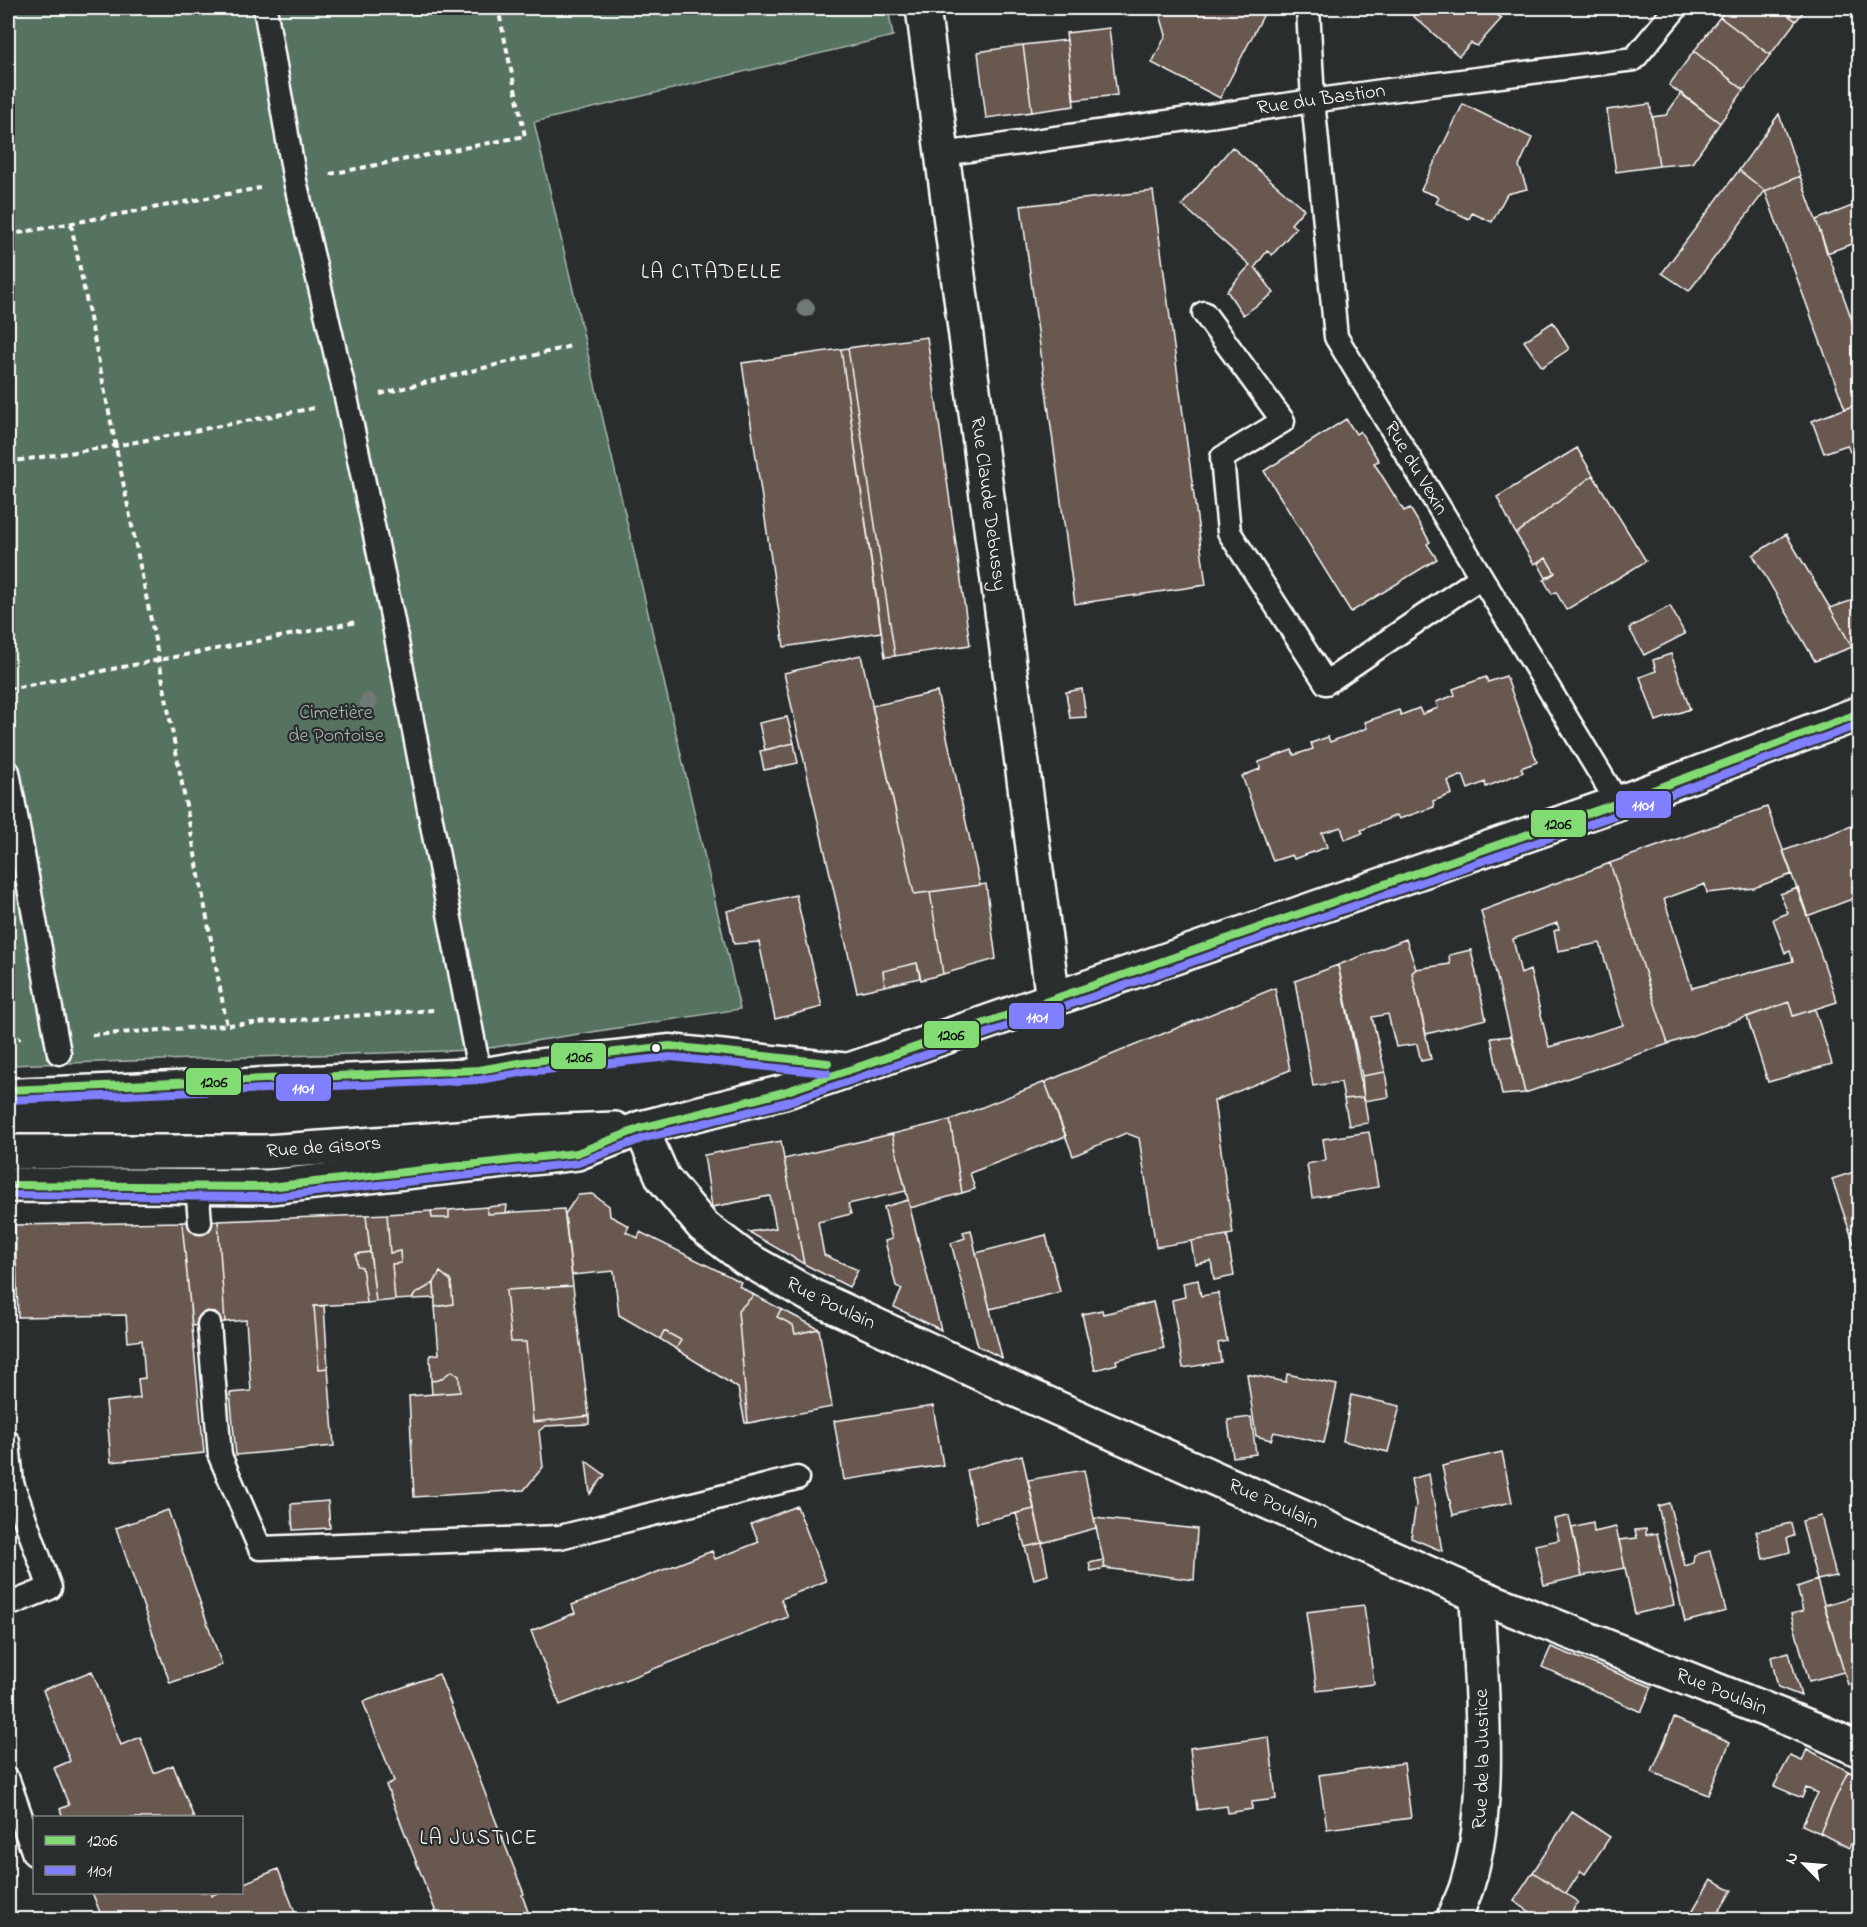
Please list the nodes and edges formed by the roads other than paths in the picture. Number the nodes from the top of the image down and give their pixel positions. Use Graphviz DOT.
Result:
graph roads {
  1 [pos="265,8"];
  2 [pos="923,8"];
  3 [pos="1308,8"];
  4 [pos="1676,8"];
  5 [pos="1313,100"];
  6 [pos="943,154"];
  7 [pos="1204,313"];
  8 [pos="1481,577"];
  9 [pos="1860,713"];
  10 [pos="8,772"];
  11 [pos="1618,803"];
  12 [pos="1053,1000"];
  13 [pos="57,1045"];
  14 [pos="861,1066"];
  15 [pos="479,1070"];
  16 [pos="8,1090"];
  17 [pos="641,1128"];
  18 [pos="8,1152"];
  19 [pos="8,1185"];
  20 [pos="197,1186"];
  21 [pos="200,1222"];
  22 [pos="209,1324"];
  23 [pos="8,1442"];
  24 [pos="797,1478"];
  25 [pos="14,1510"];
  26 [pos="1477,1595"];
  27 [pos="8,1605"];
  28 [pos="1860,1750"];
  29 [pos="8,1780"];
  30 [pos="33,1851"];
  31 [pos="1453,1920"];
  1 -- 15 [label="lane"];
  2 -- 6 [label="street, Rue Claude Debussy"];
  3 -- 5 [label="lane, Rue du Vexin"];
  4 -- 5 [label="lane, Rue du Bastion"];
  5 -- 6 [label="lane, Rue du Bastion"];
  5 -- 8 [label="lane, Rue du Vexin"];
  6 -- 12 [label="street, Rue Claude Debussy"];
  7 -- 8 [label="lane"];
  8 -- 11 [label="lane, Rue du Vexin"];
  9 -- 11 [label="street, Rue de Gisors"];
  10 -- 13 [label="lane"];
  11 -- 12 [label="street, Rue de Gisors"];
  12 -- 14 [label="street, Rue de Gisors"];
  14 -- 15 [label="lane"];
  14 -- 17 [label="street, Rue de Gisors"];
  15 -- 16 [label="lane"];
  17 -- 18 [label="street, Rue de Gisors"];
  17 -- 20 [label="street, Rue de Gisors"];
  17 -- 26 [label="street, Rue Poulain"];
  19 -- 20 [label="street, Rue de Gisors"];
  20 -- 21 [label="lane"];
  22 -- 24 [label="lane"];
  23 -- 25 [label="lane"];
  25 -- 27 [label="lane"];
  26 -- 28 [label="street, Rue Poulain"];
  26 -- 31 [label="street, Rue de la Justice"];
  29 -- 30 [label="lane"];
}
